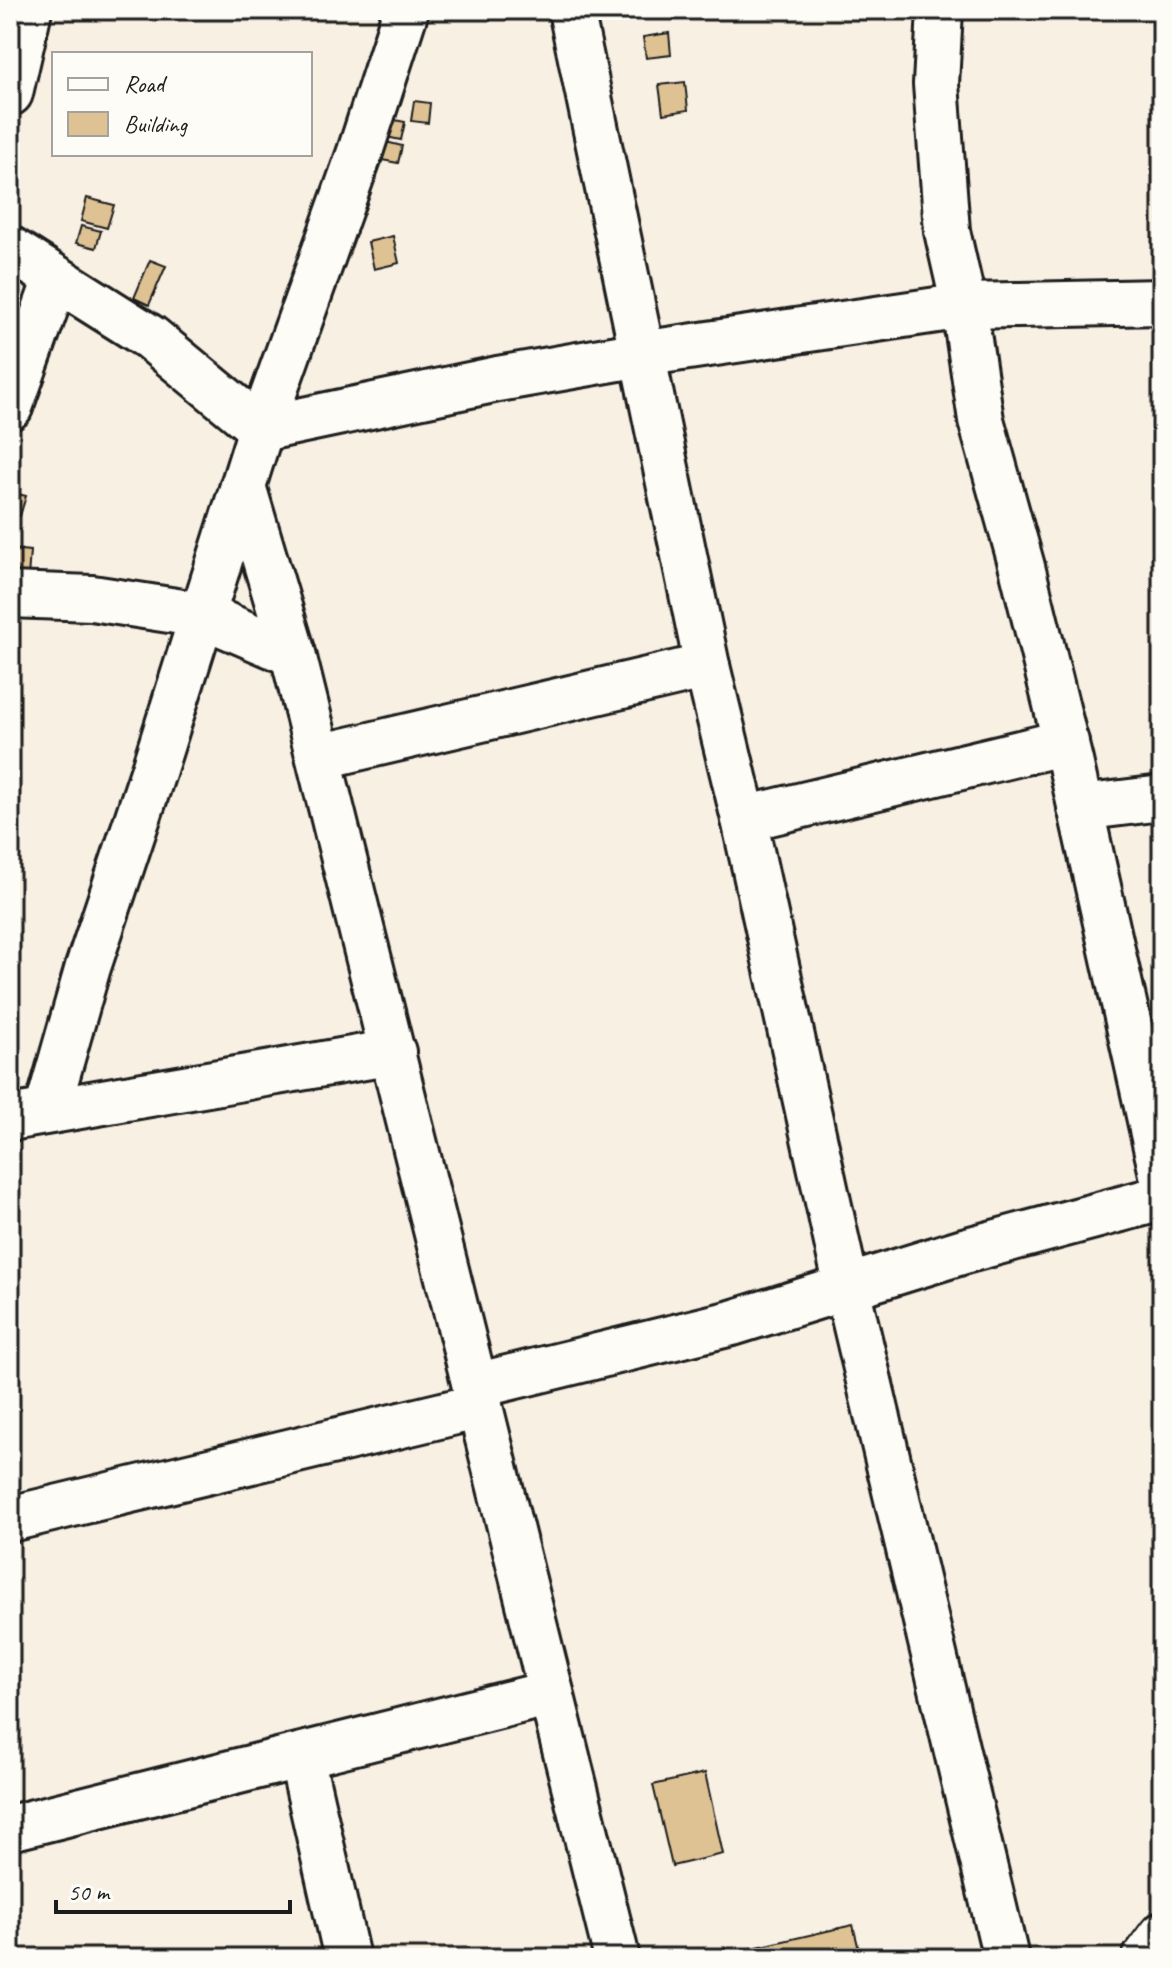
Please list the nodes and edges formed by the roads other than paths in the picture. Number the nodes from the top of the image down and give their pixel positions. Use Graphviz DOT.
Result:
graph roads {
  1 [pos="29,10"];
  2 [pos="406,10"];
  3 [pos="571,10"];
  4 [pos="940,10"];
  5 [pos="10,93"];
  6 [pos="10,249"];
  7 [pos="56,279"];
  8 [pos="1162,302"];
  9 [pos="964,306"];
  10 [pos="641,354"];
  11 [pos="10,407"];
  12 [pos="261,429"];
  13 [pos="243,486"];
  14 [pos="10,595"];
  15 [pos="202,615"];
  16 [pos="293,654"];
  17 [pos="707,666"];
  18 [pos="1066,742"];
  19 [pos="319,757"];
  20 [pos="1162,798"];
  21 [pos="1080,808"];
  22 [pos="744,819"];
  23 [pos="393,1052"];
  24 [pos="28,1114"];
  25 [pos="1162,1174"];
  26 [pos="1162,1198"];
  27 [pos="847,1288"];
  28 [pos="478,1396"];
  29 [pos="10,1519"];
  30 [pos="551,1693"];
  31 [pos="301,1756"];
  32 [pos="10,1828"];
  33 [pos="1162,1935"];
  34 [pos="347,1958"];
  35 [pos="617,1958"];
  36 [pos="1006,1958"];
  37 [pos="1145,1958"];
  1 -- 5 [label="street"];
  2 -- 12 [label="street"];
  3 -- 10 [label="street"];
  4 -- 9 [label="street"];
  6 -- 7 [label="street"];
  7 -- 11 [label="street"];
  7 -- 12 [label="street"];
  8 -- 9 [label="street"];
  9 -- 10 [label="street"];
  9 -- 18 [label="street"];
  10 -- 12 [label="street"];
  10 -- 17 [label="street"];
  12 -- 13 [label="street"];
  13 -- 15 [label="street"];
  13 -- 16 [label="street"];
  14 -- 15 [label="street"];
  15 -- 16 [label="street"];
  15 -- 24 [label="street"];
  16 -- 19 [label="street"];
  17 -- 19 [label="street"];
  17 -- 22 [label="street"];
  18 -- 21 [label="street"];
  18 -- 22 [label="street"];
  19 -- 23 [label="street"];
  20 -- 21 [label="street"];
  21 -- 25 [label="street"];
  22 -- 27 [label="street"];
  23 -- 24 [label="street"];
  23 -- 28 [label="street"];
  26 -- 27 [label="street"];
  27 -- 28 [label="street"];
  27 -- 36 [label="street"];
  28 -- 29 [label="street"];
  28 -- 30 [label="street"];
  30 -- 31 [label="street"];
  30 -- 35 [label="street"];
  31 -- 32 [label="street"];
  31 -- 34 [label="street"];
  33 -- 37 [label="street"];
}
